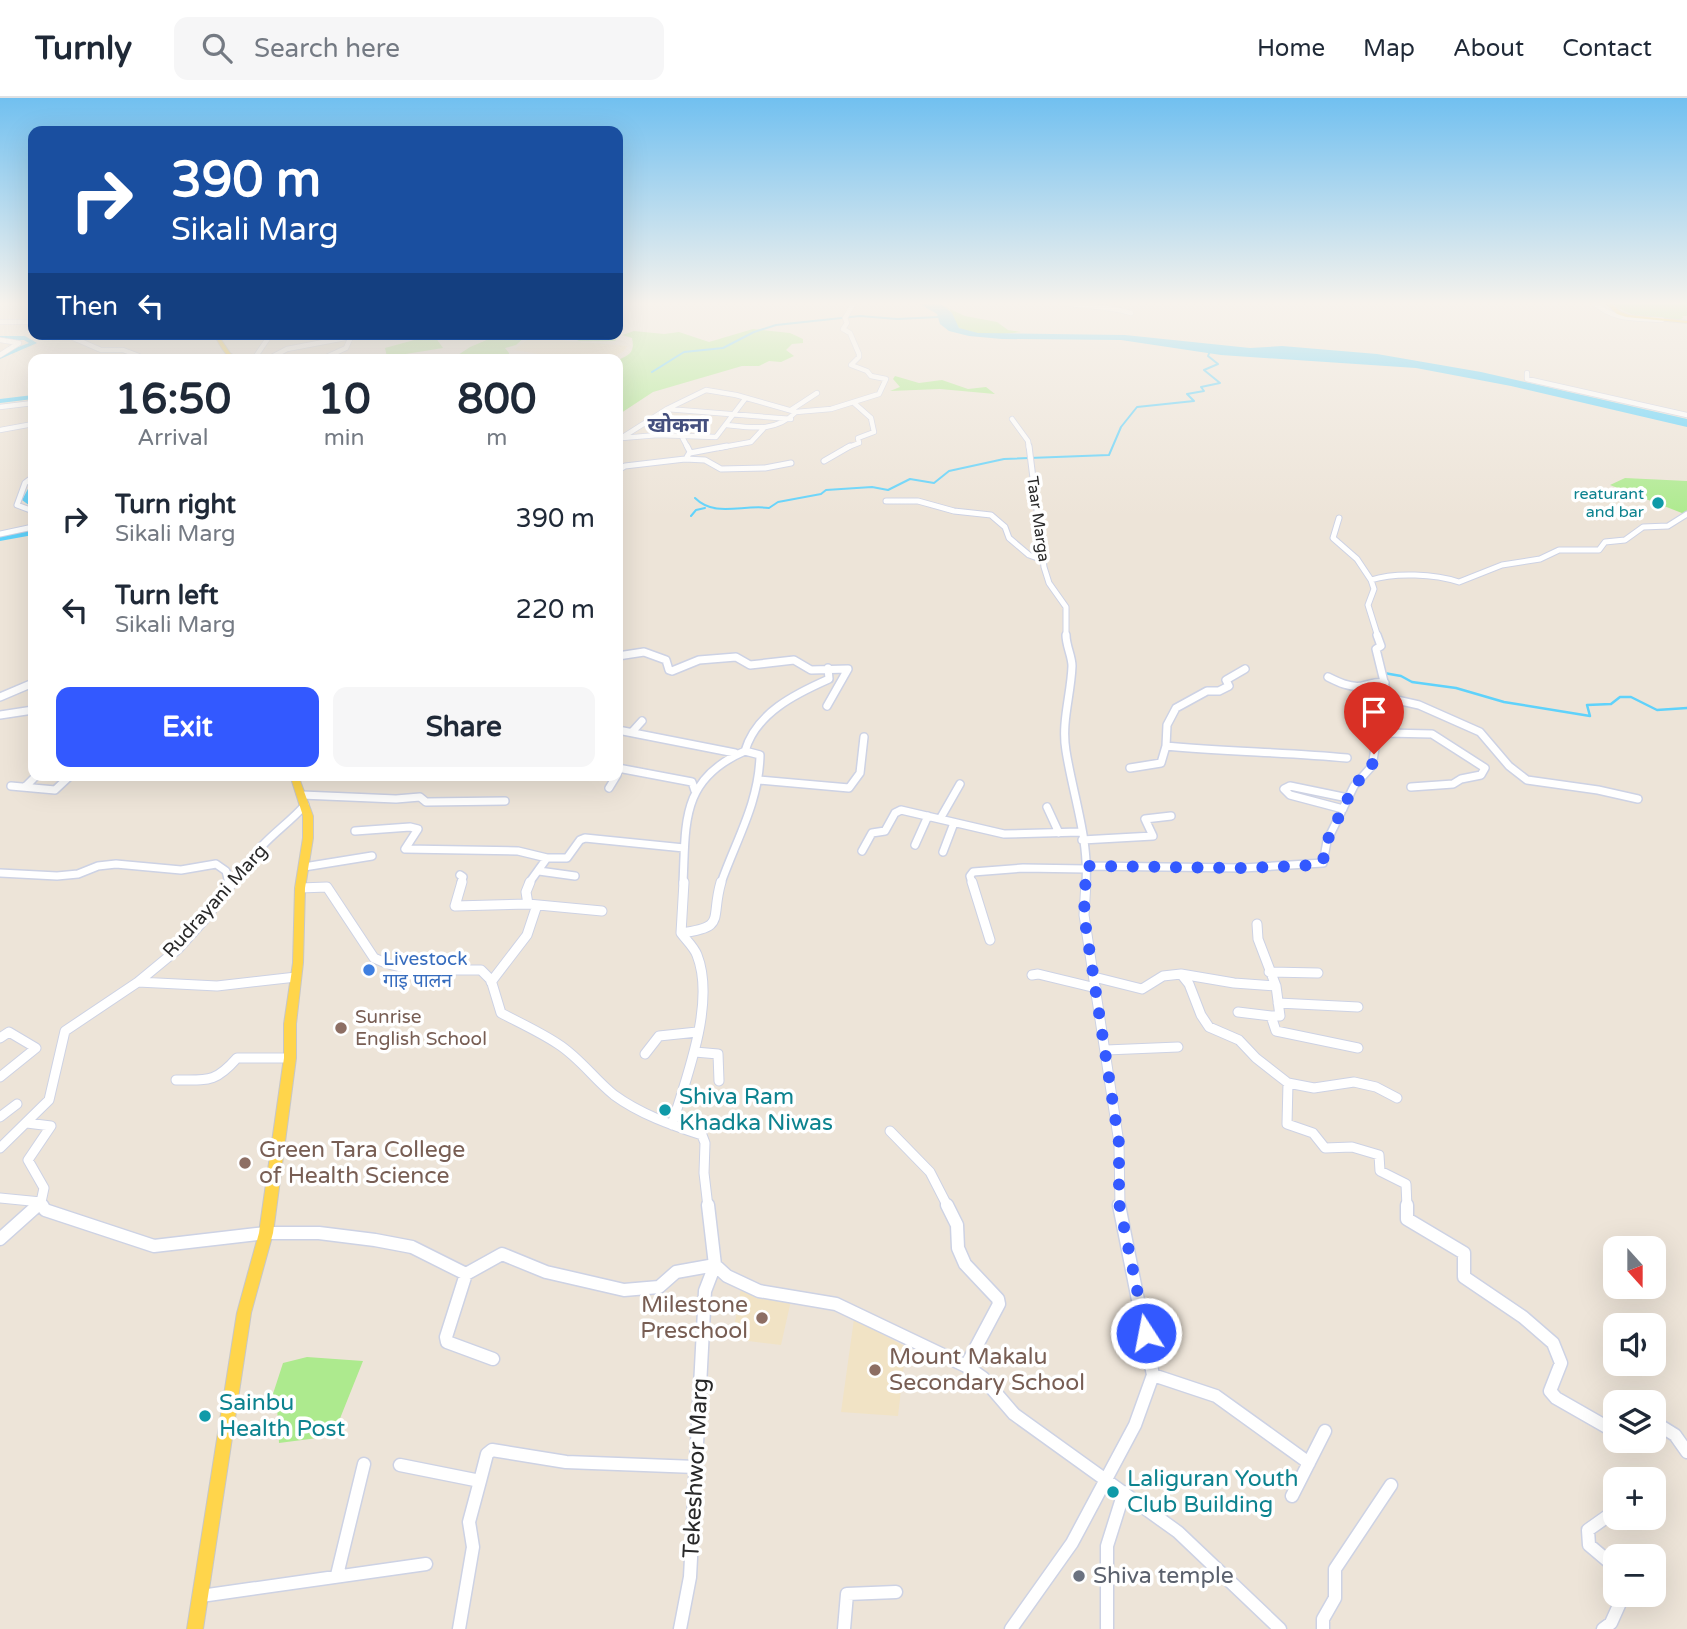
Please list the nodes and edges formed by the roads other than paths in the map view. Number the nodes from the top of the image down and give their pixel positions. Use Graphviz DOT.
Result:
graph roads {
  1 [pos="869,374"];
  2 [pos="1527,374"];
  3 [pos="817,393"];
  4 [pos="745,399"];
  5 [pos="855,403"];
  6 [pos="28,404"];
  7 [pos="0,407"];
  8 [pos="667,409"];
  9 [pos="794,411"];
  10 [pos="733,415"];
  11 [pos="1687,415"];
  12 [pos="791,419"];
  13 [pos="1012,419"];
  14 [pos="28,425"];
  15 [pos="727,425"];
  16 [pos="764,428"];
  17 [pos="0,430"];
  18 [pos="681,435"];
  19 [pos="623,436"];
  20 [pos="623,439"];
  21 [pos="690,453"];
  22 [pos="685,459"];
  23 [pos="824,461"];
  24 [pos="791,463"];
  25 [pos="623,467"];
  26 [pos="28,481"];
  27 [pos="886,501"];
  28 [pos="28,509"];
  29 [pos="1687,514"];
  30 [pos="1339,518"];
  31 [pos="28,528"];
  32 [pos="0,534"];
  33 [pos="1043,560"];
  34 [pos="1371,580"];
  35 [pos="623,655"];
  36 [pos="828,668"];
  37 [pos="1245,670"];
  38 [pos="1328,677"];
  39 [pos="1385,683"];
  40 [pos="28,686"];
  41 [pos="0,697"];
  42 [pos="1388,698"];
  43 [pos="827,706"];
  44 [pos="28,711"];
  45 [pos="0,715"];
  46 [pos="642,721"];
  47 [pos="623,731"];
  48 [pos="632,732"];
  49 [pos="1387,733"];
  50 [pos="864,737"];
  51 [pos="1166,746"];
  52 [pos="745,751"];
  53 [pos="735,753"];
  54 [pos="1347,758"];
  55 [pos="1130,768"];
  56 [pos="623,773"];
  57 [pos="759,780"];
  58 [pos="31,781"];
  59 [pos="65,781"];
  60 [pos="296,781"];
  61 [pos="613,781"];
  62 [pos="960,783"];
  63 [pos="11,786"];
  64 [pos="25,787"];
  65 [pos="1411,787"];
  66 [pos="609,788"];
  67 [pos="695,791"];
  68 [pos="1348,798"];
  69 [pos="1638,799"];
  70 [pos="303,800"];
  71 [pos="505,801"];
  72 [pos="1047,807"];
  73 [pos="1343,809"];
  74 [pos="928,816"];
  75 [pos="1171,816"];
  76 [pos="940,819"];
  77 [pos="954,823"];
  78 [pos="355,831"];
  79 [pos="1059,833"];
  80 [pos="1081,836"];
  81 [pos="915,845"];
  82 [pos="684,848"];
  83 [pos="862,851"];
  84 [pos="943,852"];
  85 [pos="372,856"];
  86 [pos="547,858"];
  87 [pos="304,867"];
  88 [pos="1087,867"];
  89 [pos="540,871"];
  90 [pos="0,873"];
  91 [pos="460,875"];
  92 [pos="575,876"];
  93 [pos="229,884"];
  94 [pos="300,888"];
  95 [pos="533,905"];
  96 [pos="602,911"];
  97 [pos="1257,924"];
  98 [pos="681,933"];
  99 [pos="990,940"];
  100 [pos="1269,972"];
  101 [pos="1318,973"];
  102 [pos="1181,974"];
  103 [pos="1031,975"];
  104 [pos="296,977"];
  105 [pos="138,982"];
  106 [pos="491,982"];
  107 [pos="1095,983"];
  108 [pos="1276,986"];
  109 [pos="1278,1003"];
  110 [pos="1358,1007"];
  111 [pos="1238,1012"];
  112 [pos="1271,1016"];
  113 [pos="697,1031"];
  114 [pos="0,1038"];
  115 [pos="1178,1047"];
  116 [pos="1358,1048"];
  117 [pos="1107,1050"];
  118 [pos="695,1052"];
  119 [pos="645,1055"];
  120 [pos="290,1058"];
  121 [pos="0,1077"];
  122 [pos="176,1080"];
  123 [pos="719,1080"];
  124 [pos="1288,1083"];
  125 [pos="1397,1098"];
  126 [pos="17,1104"];
  127 [pos="0,1117"];
  128 [pos="27,1123"];
  129 [pos="672,1125"];
  130 [pos="890,1131"];
  131 [pos="0,1148"];
  132 [pos="0,1198"];
  133 [pos="41,1202"];
  134 [pos="266,1233"];
  135 [pos="0,1239"];
  136 [pos="715,1265"];
  137 [pos="466,1274"];
  138 [pos="493,1359"];
  139 [pos="966,1366"];
  140 [pos="1153,1375"];
  141 [pos="1603,1425"];
  142 [pos="1666,1429"];
  143 [pos="1325,1430"];
  144 [pos="1687,1452"];
  145 [pos="1309,1462"];
  146 [pos="364,1464"];
  147 [pos="400,1465"];
  148 [pos="696,1467"];
  149 [pos="1107,1479"];
  150 [pos="480,1481"];
  151 [pos="1391,1485"];
  152 [pos="1124,1492"];
  153 [pos="1292,1496"];
  154 [pos="1603,1519"];
  155 [pos="1603,1557"];
  156 [pos="426,1564"];
  157 [pos="337,1575"];
  158 [pos="896,1592"];
  159 [pos="201,1596"];
  160 [pos="1618,1607"];
  161 [pos="195,1629"];
  162 [pos="459,1629"];
  163 [pos="680,1629"];
  164 [pos="844,1629"];
  165 [pos="1010,1629"];
  166 [pos="1107,1629"];
  167 [pos="1280,1629"];
  168 [pos="1323,1629"];
  169 [pos="1603,1629"];
  1 -- 5 [label="street"];
  2 -- 11 [label="street"];
  3 -- 9 [label="street"];
  4 -- 8 [label="street"];
  4 -- 9 [label="street"];
  4 -- 10 [label="street"];
  5 -- 9 [label="street"];
  5 -- 23 [label="street"];
  6 -- 7 [label="street"];
  8 -- 10 [label="street"];
  8 -- 19 [label="street"];
  9 -- 12 [label="street"];
  10 -- 12 [label="street"];
  10 -- 15 [label="street"];
  12 -- 16 [label="street"];
  13 -- 33 [label="street, Taar Marga"];
  14 -- 17 [label="street"];
  15 -- 16 [label="street"];
  15 -- 18 [label="street"];
  16 -- 21 [label="street"];
  18 -- 20 [label="street"];
  18 -- 21 [label="street"];
  21 -- 22 [label="street"];
  22 -- 24 [label="street"];
  22 -- 25 [label="street"];
  26 -- 28 [label="street"];
  27 -- 33 [label="street"];
  29 -- 34 [label="street"];
  30 -- 34 [label="street"];
  31 -- 32 [label="street"];
  33 -- 80 [label="street, Taar Marga"];
  34 -- 39 [label="street"];
  35 -- 36 [label="street"];
  36 -- 43 [label="street"];
  36 -- 52 [label="street"];
  37 -- 51 [label="street"];
  38 -- 39 [label="street"];
  39 -- 42 [label="street"];
  40 -- 41 [label="street"];
  42 -- 49 [label="street"];
  42 -- 69 [label="street"];
  44 -- 45 [label="street"];
  46 -- 48 [label="street"];
  47 -- 48 [label="street"];
  48 -- 53 [label="street"];
  49 -- 65 [label="street"];
  49 -- 68 [label="street"];
  50 -- 57 [label="street"];
  51 -- 54 [label="street"];
  51 -- 55 [label="street"];
  52 -- 53 [label="street"];
  52 -- 57 [label="street"];
  53 -- 67 [label="street"];
  56 -- 67 [label="street"];
  57 -- 98 [label="street"];
  58 -- 64 [label="street"];
  59 -- 64 [label="street"];
  60 -- 70 [label="main road"];
  61 -- 66 [label="street"];
  62 -- 76 [label="street"];
  63 -- 64 [label="street"];
  67 -- 82 [label="street"];
  68 -- 73 [label="street"];
  68 -- 73 [label="street"];
  70 -- 71 [label="street"];
  70 -- 87 [label="main road"];
  70 -- 93 [label="street, Rudrayani Marg"];
  72 -- 79 [label="street"];
  73 -- 88 [label="street"];
  74 -- 76 [label="street"];
  74 -- 81 [label="street"];
  74 -- 83 [label="street"];
  75 -- 80 [label="street"];
  76 -- 77 [label="street"];
  77 -- 79 [label="street"];
  77 -- 84 [label="street"];
  78 -- 86 [label="street"];
  79 -- 80 [label="street"];
  80 -- 88 [label="street, Taar Marga"];
  82 -- 86 [label="street"];
  82 -- 98 [label="street"];
  85 -- 87 [label="street"];
  86 -- 89 [label="street"];
  87 -- 94 [label="main road"];
  88 -- 99 [label="street"];
  88 -- 107 [label="street, Taar Marga"];
  89 -- 92 [label="street"];
  89 -- 95 [label="street"];
  90 -- 93 [label="street"];
  91 -- 95 [label="street"];
  93 -- 105 [label="street, Rudrayani Marg"];
  94 -- 104 [label="main road"];
  94 -- 106 [label="street"];
  95 -- 96 [label="street"];
  95 -- 106 [label="street"];
  97 -- 100 [label="street"];
  98 -- 113 [label="street"];
  100 -- 101 [label="street"];
  100 -- 108 [label="street"];
  102 -- 107 [label="street"];
  102 -- 108 [label="street"];
  102 -- 124 [label="street"];
  103 -- 107 [label="street"];
  104 -- 105 [label="street"];
  104 -- 120 [label="main road"];
  105 -- 128 [label="street, Rudrayani Marg"];
  106 -- 129 [label="street"];
  107 -- 117 [label="street, Taar Marga"];
  108 -- 109 [label="street"];
  109 -- 110 [label="street"];
  109 -- 112 [label="street"];
  111 -- 112 [label="street"];
  112 -- 116 [label="street"];
  113 -- 118 [label="street"];
  113 -- 119 [label="street"];
  114 -- 121 [label="street"];
  115 -- 117 [label="street"];
  117 -- 140 [label="street, Taar Marga"];
  118 -- 123 [label="street"];
  118 -- 129 [label="street"];
  120 -- 122 [label="street"];
  120 -- 134 [label="main road"];
  124 -- 125 [label="street"];
  124 -- 141 [label="street"];
  126 -- 127 [label="street"];
  128 -- 131 [label="street, Rudrayani Marg"];
  128 -- 133 [label="street"];
  129 -- 136 [label="street"];
  130 -- 139 [label="street"];
  132 -- 133 [label="street"];
  133 -- 134 [label="street"];
  133 -- 135 [label="street"];
  134 -- 137 [label="street"];
  134 -- 159 [label="main road"];
  136 -- 137 [label="street"];
  136 -- 139 [label="street"];
  136 -- 148 [label="street, Tekeshwor Marg"];
  137 -- 138 [label="street"];
  139 -- 149 [label="street"];
  140 -- 145 [label="street"];
  140 -- 149 [label="street"];
  142 -- 144 [label="street"];
  143 -- 145 [label="street"];
  145 -- 153 [label="street"];
  146 -- 157 [label="street"];
  147 -- 150 [label="street"];
  148 -- 150 [label="street"];
  148 -- 163 [label="street, Tekeshwor Marg"];
  149 -- 152 [label="street"];
  149 -- 165 [label="street"];
  150 -- 162 [label="street"];
  151 -- 168 [label="street"];
  152 -- 166 [label="street"];
  152 -- 167 [label="street"];
  154 -- 155 [label="street"];
  156 -- 157 [label="street"];
  157 -- 159 [label="street"];
  158 -- 164 [label="street"];
  159 -- 161 [label="main road"];
  160 -- 169 [label="street"];
}
